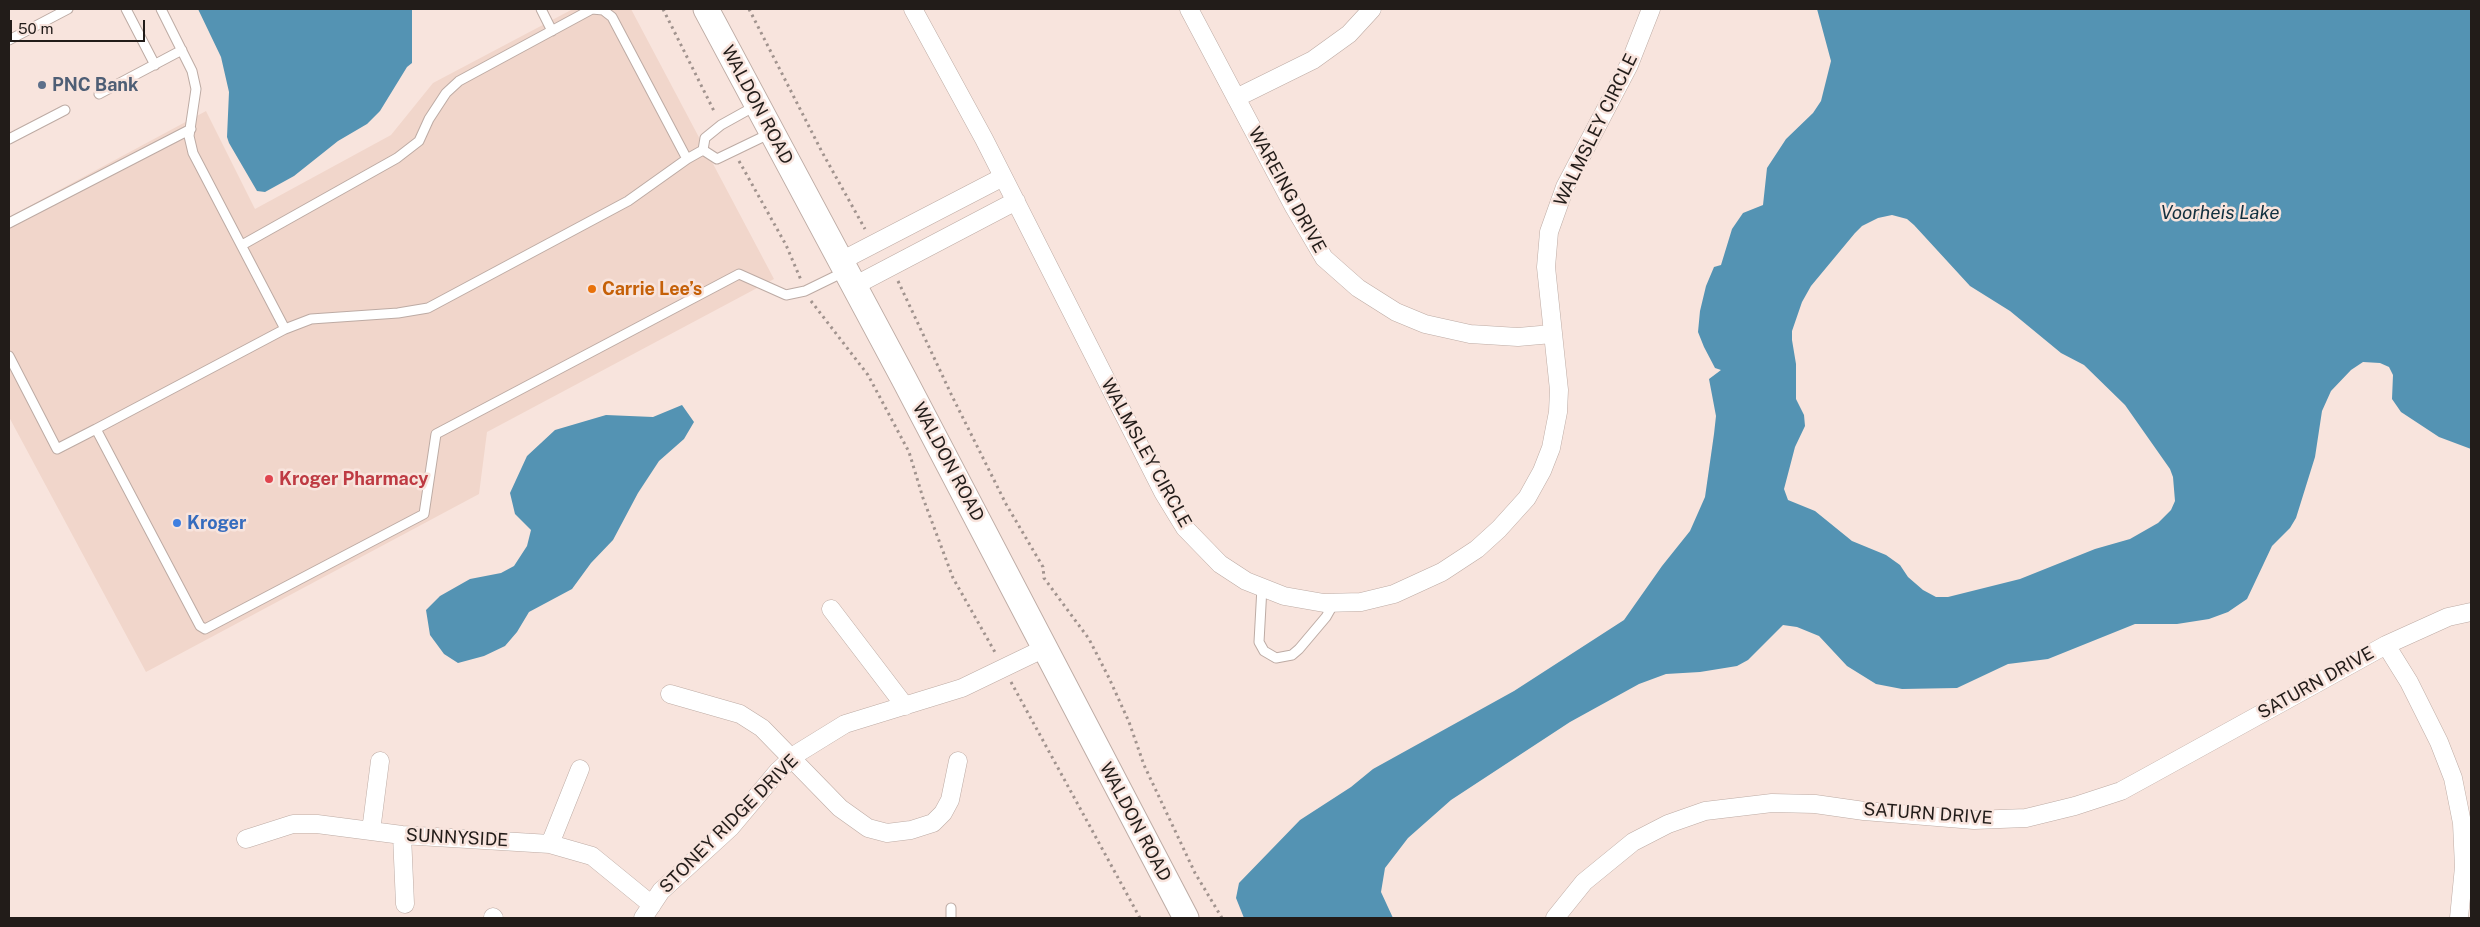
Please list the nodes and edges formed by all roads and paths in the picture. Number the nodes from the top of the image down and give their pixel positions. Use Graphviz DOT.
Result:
graph roads {
  1 [pos="68,9"];
  2 [pos="126,9"];
  3 [pos="161,9"];
  4 [pos="541,9"];
  5 [pos="706,9"];
  6 [pos="749,9"];
  7 [pos="913,9"];
  8 [pos="1189,9"];
  9 [pos="1372,9"];
  10 [pos="1651,9"];
  11 [pos="552,31"];
  12 [pos="9,40"];
  13 [pos="182,50"];
  14 [pos="154,65"];
  15 [pos="99,94"];
  16 [pos="1236,98"];
  17 [pos="757,105"];
  18 [pos="65,110"];
  19 [pos="191,129"];
  20 [pos="772,132"];
  21 [pos="9,139"];
  22 [pos="703,150"];
  23 [pos="687,159"];
  24 [pos="1003,177"];
  25 [pos="1016,201"];
  26 [pos="9,223"];
  27 [pos="874,243"];
  28 [pos="242,245"];
  29 [pos="890,267"];
  30 [pos="847,273"];
  31 [pos="815,307"];
  32 [pos="285,329"];
  33 [pos="1552,334"];
  34 [pos="9,356"];
  35 [pos="96,429"];
  36 [pos="1262,587"];
  37 [pos="1334,603"];
  38 [pos="831,609"];
  39 [pos="2471,612"];
  40 [pos="2386,644"];
  41 [pos="1045,648"];
  42 [pos="1004,668"];
  43 [pos="670,694"];
  44 [pos="905,706"];
  45 [pos="793,758"];
  46 [pos="958,760"];
  47 [pos="380,761"];
  48 [pos="580,769"];
  49 [pos="371,831"];
  50 [pos="402,835"];
  51 [pos="246,839"];
  52 [pos="550,844"];
  53 [pos="405,904"];
  54 [pos="951,908"];
  55 [pos="651,913"];
  56 [pos="952,918"];
  57 [pos="1140,918"];
  58 [pos="1186,918"];
  59 [pos="1222,918"];
  60 [pos="1555,918"];
  61 [pos="2459,918"];
  1 -- 12 [label="lane"];
  2 -- 14 [label="lane"];
  3 -- 13 [label="lane"];
  4 -- 11 [label="lane"];
  5 -- 17 [label="street, WALDON ROAD"];
  6 -- 27 [label="path"];
  7 -- 24 [label="street, WALMSLEY CIRCLE"];
  8 -- 16 [label="street, WAREING DRIVE"];
  9 -- 16 [label="street"];
  10 -- 33 [label="street, WALMSLEY CIRCLE"];
  11 -- 23 [label="lane"];
  11 -- 28 [label="lane"];
  13 -- 14 [label="lane"];
  13 -- 19 [label="lane"];
  14 -- 15 [label="lane"];
  16 -- 33 [label="street, WAREING DRIVE"];
  17 -- 20 [label="street, WALDON ROAD"];
  17 -- 22 [label="lane"];
  18 -- 21 [label="lane"];
  19 -- 26 [label="lane"];
  19 -- 28 [label="lane"];
  20 -- 22 [label="lane"];
  20 -- 30 [label="street, WALDON ROAD"];
  22 -- 23 [label="lane"];
  23 -- 32 [label="lane"];
  24 -- 25 [label="street, WALMSLEY CIRCLE"];
  24 -- 27 [label="street"];
  25 -- 29 [label="street"];
  25 -- 36 [label="street, WALMSLEY CIRCLE"];
  27 -- 30 [label="street"];
  28 -- 32 [label="lane"];
  29 -- 30 [label="street"];
  29 -- 59 [label="path"];
  30 -- 35 [label="lane"];
  30 -- 41 [label="street, WALDON ROAD"];
  31 -- 42 [label="path"];
  32 -- 35 [label="lane"];
  33 -- 37 [label="street, WALMSLEY CIRCLE"];
  34 -- 35 [label="lane"];
  36 -- 37 [label="street, WALMSLEY CIRCLE"];
  36 -- 37 [label="lane"];
  38 -- 44 [label="street"];
  39 -- 40 [label="street, SATURN DRIVE"];
  40 -- 60 [label="street, SATURN DRIVE"];
  40 -- 61 [label="street"];
  41 -- 42 [label="street, STONEY RIDGE DRIVE"];
  41 -- 58 [label="street, WALDON ROAD"];
  42 -- 44 [label="street, STONEY RIDGE DRIVE"];
  42 -- 57 [label="path"];
  43 -- 45 [label="street"];
  44 -- 45 [label="street, STONEY RIDGE DRIVE"];
  45 -- 46 [label="street"];
  45 -- 55 [label="street, STONEY RIDGE DRIVE"];
  47 -- 49 [label="street"];
  48 -- 52 [label="street"];
  49 -- 50 [label="street, SUNNYSIDE"];
  49 -- 51 [label="street, SUNNYSIDE"];
  50 -- 52 [label="street, SUNNYSIDE"];
  50 -- 53 [label="street"];
  52 -- 55 [label="street, SUNNYSIDE"];
  54 -- 56 [label="lane"];
}
